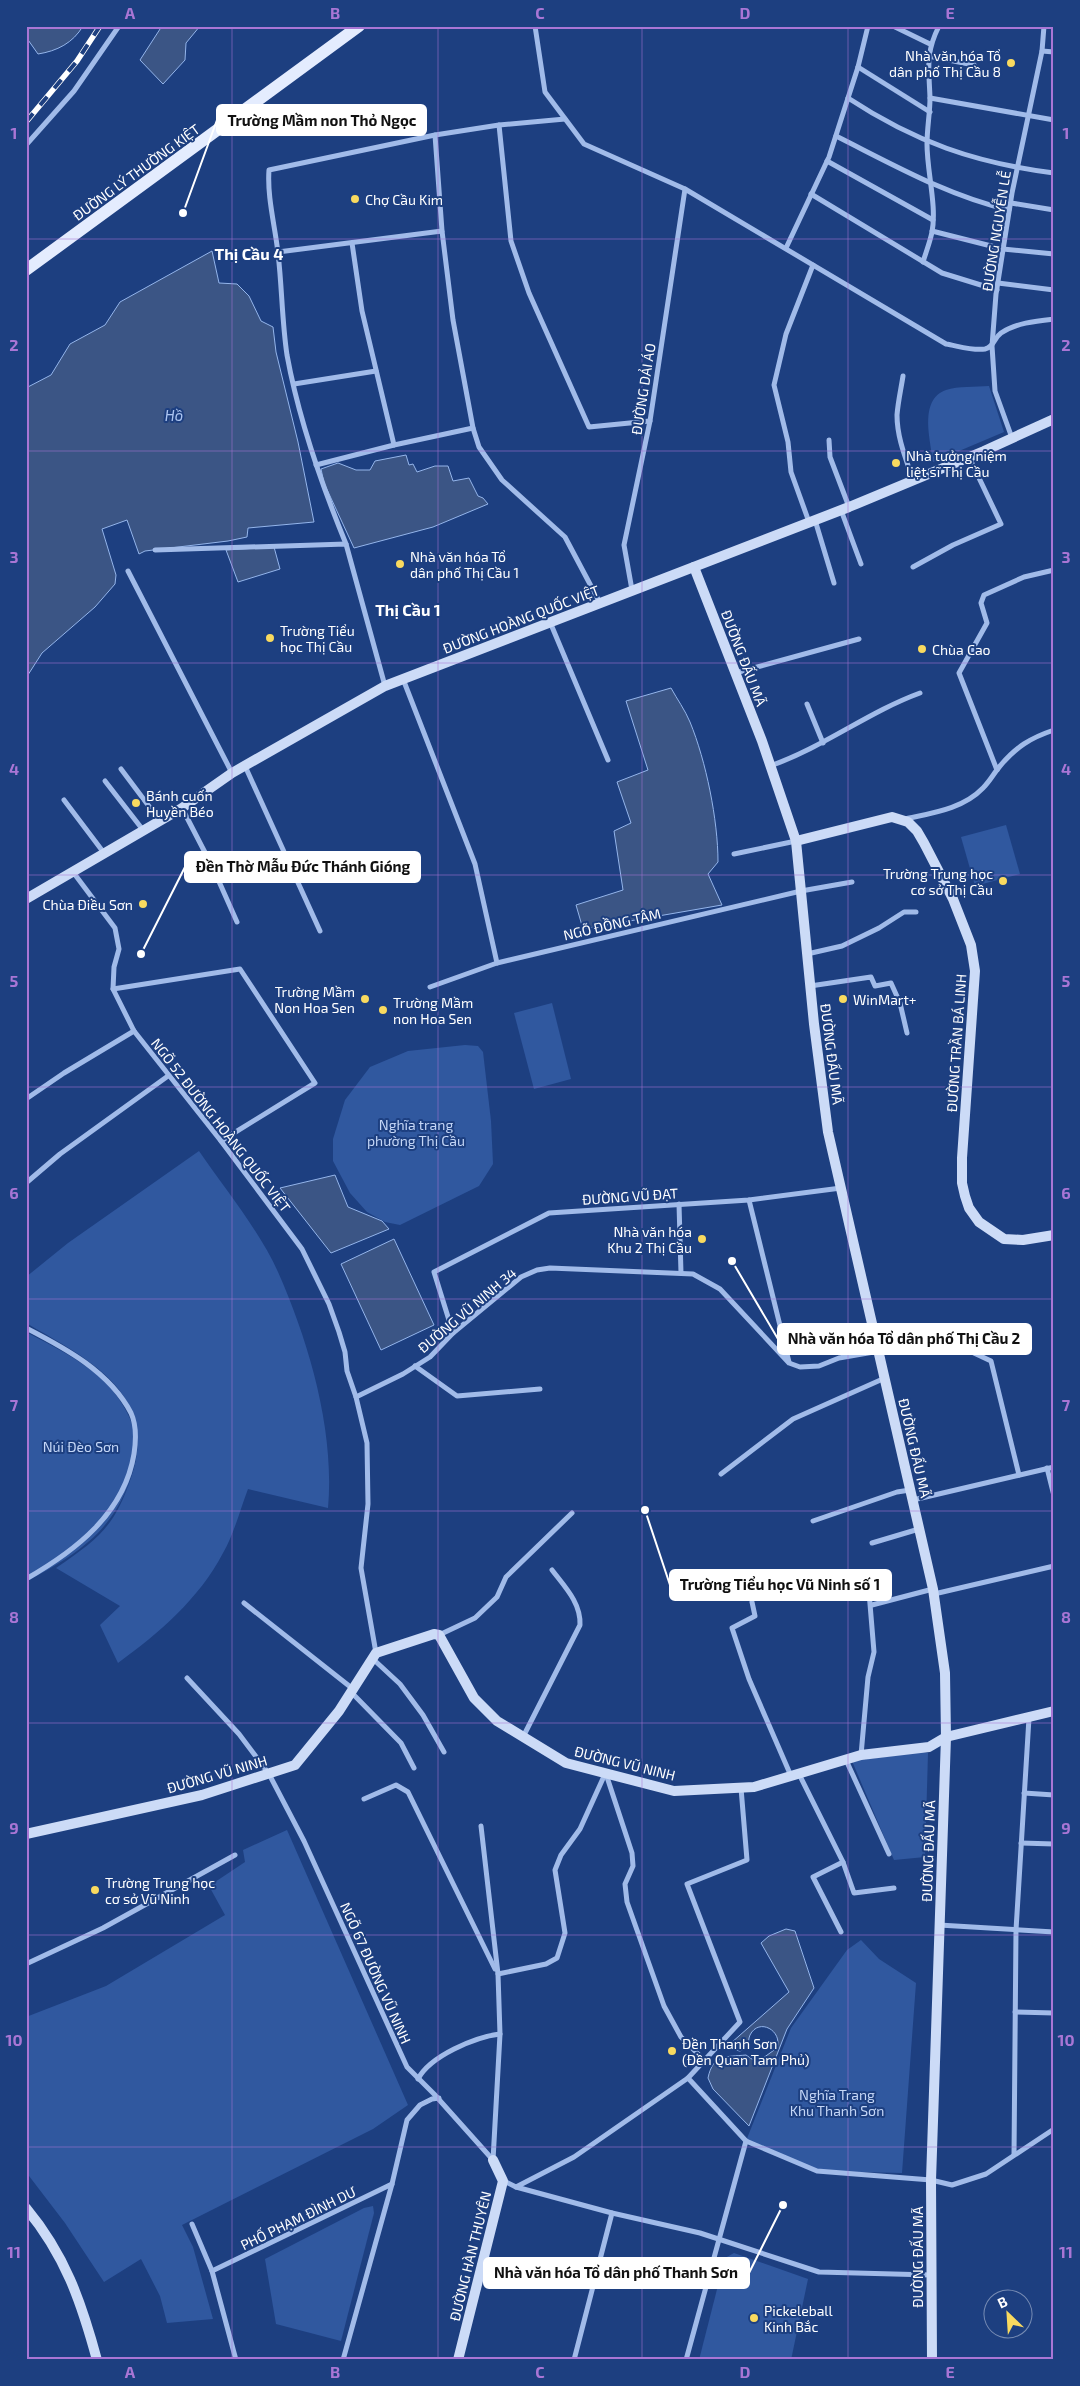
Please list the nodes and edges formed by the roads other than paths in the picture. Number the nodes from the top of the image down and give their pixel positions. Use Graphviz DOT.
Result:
graph roads {
  1 [pos="119,26"];
  2 [pos="359,26"];
  3 [pos="535,26"];
  4 [pos="868,26"];
  5 [pos="893,26"];
  6 [pos="939,26"];
  7 [pos="1044,26"];
  8 [pos="930,44"];
  9 [pos="1042,51"];
  10 [pos="1054,52"];
  11 [pos="928,56"];
  12 [pos="974,64"];
  13 [pos="858,68"];
  14 [pos="848,98"];
  15 [pos="930,98"];
  16 [pos="930,112"];
  17 [pos="1028,116"];
  18 [pos="565,119"];
  19 [pos="1054,120"];
  20 [pos="499,125"];
  21 [pos="435,135"];
  22 [pos="836,136"];
  23 [pos="927,142"];
  24 [pos="26,145"];
  25 [pos="827,161"];
  26 [pos="1017,168"];
  27 [pos="1054,173"];
  28 [pos="929,182"];
  29 [pos="685,189"];
  30 [pos="811,194"];
  31 [pos="1010,203"];
  32 [pos="1009,210"];
  33 [pos="1054,210"];
  34 [pos="933,220"];
  35 [pos="442,231"];
  36 [pos="932,231"];
  37 [pos="352,243"];
  38 [pos="786,248"];
  39 [pos="1003,249"];
  40 [pos="278,252"];
  41 [pos="1054,254"];
  42 [pos="923,262"];
  43 [pos="813,265"];
  44 [pos="26,270"];
  45 [pos="998,283"];
  46 [pos="997,290"];
  47 [pos="1054,290"];
  48 [pos="1054,319"];
  49 [pos="992,346"];
  50 [pos="376,370"];
  51 [pos="903,376"];
  52 [pos="294,384"];
  53 [pos="1054,419"];
  54 [pos="650,421"];
  55 [pos="473,428"];
  56 [pos="1012,439"];
  57 [pos="829,440"];
  58 [pos="394,445"];
  59 [pos="969,457"];
  60 [pos="316,465"];
  61 [pos="914,481"];
  62 [pos="845,508"];
  63 [pos="812,521"];
  64 [pos="346,544"];
  65 [pos="155,550"];
  66 [pos="861,564"];
  67 [pos="694,567"];
  68 [pos="913,567"];
  69 [pos="1054,570"];
  70 [pos="128,571"];
  71 [pos="834,583"];
  72 [pos="632,591"];
  73 [pos="600,603"];
  74 [pos="550,622"];
  75 [pos="859,639"];
  76 [pos="735,674"];
  77 [pos="402,679"];
  78 [pos="385,686"];
  79 [pos="920,693"];
  80 [pos="807,704"];
  81 [pos="1054,730"];
  82 [pos="823,743"];
  83 [pos="608,760"];
  84 [pos="245,766"];
  85 [pos="769,766"];
  86 [pos="121,769"];
  87 [pos="997,770"];
  88 [pos="232,773"];
  89 [pos="105,781"];
  90 [pos="64,800"];
  91 [pos="182,808"];
  92 [pos="904,820"];
  93 [pos="160,821"];
  94 [pos="144,830"];
  95 [pos="796,841"];
  96 [pos="104,854"];
  97 [pos="734,854"];
  98 [pos="73,872"];
  99 [pos="852,882"];
  100 [pos="801,891"];
  101 [pos="28,894"];
  102 [pos="916,912"];
  103 [pos="237,922"];
  104 [pos="320,931"];
  105 [pos="806,954"];
  106 [pos="497,963"];
  107 [pos="810,986"];
  108 [pos="430,987"];
  109 [pos="113,989"];
  110 [pos="134,1031"];
  111 [pos="907,1033"];
  112 [pos="168,1076"];
  113 [pos="26,1099"];
  114 [pos="221,1141"];
  115 [pos="26,1183"];
  116 [pos="840,1188"];
  117 [pos="749,1200"];
  118 [pos="679,1204"];
  119 [pos="1054,1235"];
  120 [pos="681,1273"];
  121 [pos="26,1328"];
  122 [pos="453,1333"];
  123 [pos="878,1350"];
  124 [pos="789,1363"];
  125 [pos="416,1366"];
  126 [pos="885,1378"];
  127 [pos="540,1389"];
  128 [pos="356,1398"];
  129 [pos="1054,1467"];
  130 [pos="1047,1468"];
  131 [pos="721,1474"];
  132 [pos="1019,1475"];
  133 [pos="910,1490"];
  134 [pos="1054,1496"];
  135 [pos="913,1500"];
  136 [pos="572,1513"];
  137 [pos="813,1520"];
  138 [pos="919,1529"];
  139 [pos="872,1543"];
  140 [pos="1054,1566"];
  141 [pos="552,1570"];
  142 [pos="26,1579"];
  143 [pos="868,1580"];
  144 [pos="933,1592"];
  145 [pos="752,1602"];
  146 [pos="244,1603"];
  147 [pos="872,1605"];
  148 [pos="439,1635"];
  149 [pos="374,1655"];
  150 [pos="187,1678"];
  151 [pos="352,1691"];
  152 [pos="1054,1711"];
  153 [pos="1029,1718"];
  154 [pos="946,1737"];
  155 [pos="523,1738"];
  156 [pos="444,1752"];
  157 [pos="861,1755"];
  158 [pos="846,1759"];
  159 [pos="414,1768"];
  160 [pos="269,1774"];
  161 [pos="606,1774"];
  162 [pos="795,1775"];
  163 [pos="741,1788"];
  164 [pos="1024,1793"];
  165 [pos="1054,1795"];
  166 [pos="364,1800"];
  167 [pos="481,1826"];
  168 [pos="26,1834"];
  169 [pos="1021,1842"];
  170 [pos="1054,1844"];
  171 [pos="889,1854"];
  172 [pos="235,1856"];
  173 [pos="843,1862"];
  174 [pos="894,1888"];
  175 [pos="939,1925"];
  176 [pos="1016,1930"];
  177 [pos="841,1932"];
  178 [pos="1054,1932"];
  179 [pos="26,1964"];
  180 [pos="498,1974"];
  181 [pos="1015,2012"];
  182 [pos="1054,2013"];
  183 [pos="500,2034"];
  184 [pos="705,2060"];
  185 [pos="688,2078"];
  186 [pos="418,2079"];
  187 [pos="439,2098"];
  188 [pos="1054,2129"];
  189 [pos="746,2141"];
  190 [pos="1014,2155"];
  191 [pos="493,2160"];
  192 [pos="931,2180"];
  193 [pos="503,2181"];
  194 [pos="392,2184"];
  195 [pos="516,2187"];
  196 [pos="26,2208"];
  197 [pos="612,2213"];
  198 [pos="192,2224"];
  199 [pos="719,2239"];
  200 [pos="212,2271"];
  201 [pos="931,2275"];
  202 [pos="97,2360"];
  203 [pos="236,2360"];
  204 [pos="343,2360"];
  205 [pos="458,2360"];
  206 [pos="574,2360"];
  207 [pos="686,2360"];
  208 [pos="932,2360"];
  1 -- 24 [label="street"];
  2 -- 44 [label="main road, ĐƯỜNG LÝ THƯỜNG KIỆT"];
  3 -- 18 [label="street"];
  4 -- 13 [label="street"];
  5 -- 8 [label="street"];
  6 -- 8 [label="street"];
  7 -- 9 [label="street, ĐƯỜNG NGUYỄN LỄ"];
  8 -- 11 [label="street"];
  9 -- 10 [label="street"];
  9 -- 17 [label="street, ĐƯỜNG NGUYỄN LỄ"];
  11 -- 12 [label="street"];
  11 -- 15 [label="street"];
  13 -- 14 [label="street"];
  13 -- 16 [label="street"];
  14 -- 22 [label="street"];
  14 -- 23 [label="street"];
  15 -- 16 [label="street"];
  15 -- 17 [label="street"];
  16 -- 23 [label="street"];
  17 -- 19 [label="street"];
  17 -- 26 [label="street, ĐƯỜNG NGUYỄN LỄ"];
  18 -- 20 [label="street"];
  18 -- 29 [label="street"];
  20 -- 21 [label="street"];
  20 -- 54 [label="street"];
  21 -- 35 [label="street"];
  21 -- 40 [label="street"];
  22 -- 25 [label="street"];
  22 -- 28 [label="street"];
  23 -- 26 [label="street"];
  23 -- 28 [label="street"];
  25 -- 30 [label="street"];
  25 -- 34 [label="street"];
  26 -- 27 [label="street"];
  26 -- 31 [label="street, ĐƯỜNG NGUYỄN LỄ"];
  28 -- 32 [label="street"];
  28 -- 34 [label="street"];
  29 -- 38 [label="street"];
  29 -- 54 [label="street, ĐƯỜNG DẢI ÁO"];
  30 -- 38 [label="street"];
  30 -- 42 [label="street"];
  31 -- 32 [label="street, ĐƯỜNG NGUYỄN LỄ"];
  31 -- 33 [label="street"];
  32 -- 39 [label="street, ĐƯỜNG NGUYỄN LỄ"];
  34 -- 36 [label="street"];
  35 -- 37 [label="street"];
  35 -- 55 [label="street"];
  36 -- 39 [label="street"];
  36 -- 42 [label="street"];
  37 -- 40 [label="street"];
  37 -- 50 [label="street"];
  38 -- 43 [label="street"];
  39 -- 41 [label="street"];
  39 -- 45 [label="street, ĐƯỜNG NGUYỄN LỄ"];
  40 -- 52 [label="street"];
  42 -- 46 [label="street"];
  43 -- 49 [label="street"];
  43 -- 63 [label="street"];
  45 -- 46 [label="street, ĐƯỜNG NGUYỄN LỄ"];
  45 -- 47 [label="street"];
  46 -- 49 [label="street, ĐƯỜNG NGUYỄN LỄ"];
  48 -- 49 [label="street"];
  49 -- 56 [label="street, ĐƯỜNG NGUYỄN LỄ"];
  50 -- 52 [label="street"];
  50 -- 58 [label="street"];
  51 -- 61 [label="street"];
  52 -- 60 [label="street"];
  53 -- 56 [label="street, ĐƯỜNG HOÀNG QUỐC VIỆT"];
  54 -- 72 [label="street, ĐƯỜNG DẢI ÁO"];
  55 -- 58 [label="street"];
  55 -- 73 [label="street"];
  56 -- 59 [label="street, ĐƯỜNG HOÀNG QUỐC VIỆT"];
  57 -- 62 [label="street"];
  58 -- 60 [label="street"];
  59 -- 61 [label="street, ĐƯỜNG HOÀNG QUỐC VIỆT"];
  59 -- 68 [label="street"];
  60 -- 64 [label="street"];
  61 -- 62 [label="street, ĐƯỜNG HOÀNG QUỐC VIỆT"];
  62 -- 63 [label="street, ĐƯỜNG HOÀNG QUỐC VIỆT"];
  62 -- 66 [label="street"];
  63 -- 67 [label="street, ĐƯỜNG HOÀNG QUỐC VIỆT"];
  63 -- 71 [label="street"];
  64 -- 65 [label="street"];
  64 -- 78 [label="street"];
  67 -- 72 [label="street, ĐƯỜNG HOÀNG QUỐC VIỆT"];
  67 -- 76 [label="street, ĐƯỜNG ĐẤU MÃ"];
  69 -- 87 [label="street"];
  70 -- 88 [label="street"];
  72 -- 73 [label="street, ĐƯỜNG HOÀNG QUỐC VIỆT"];
  73 -- 74 [label="street, ĐƯỜNG HOÀNG QUỐC VIỆT"];
  74 -- 77 [label="street, ĐƯỜNG HOÀNG QUỐC VIỆT"];
  74 -- 83 [label="street"];
  75 -- 76 [label="street"];
  76 -- 85 [label="street, ĐƯỜNG ĐẤU MÃ"];
  77 -- 78 [label="street, ĐƯỜNG HOÀNG QUỐC VIỆT"];
  77 -- 106 [label="street"];
  78 -- 84 [label="street, ĐƯỜNG HOÀNG QUỐC VIỆT"];
  79 -- 82 [label="street"];
  80 -- 82 [label="street"];
  81 -- 87 [label="street"];
  82 -- 85 [label="street"];
  84 -- 88 [label="street, ĐƯỜNG HOÀNG QUỐC VIỆT"];
  84 -- 104 [label="street"];
  85 -- 95 [label="street, ĐƯỜNG ĐẤU MÃ"];
  86 -- 93 [label="street"];
  87 -- 92 [label="street"];
  88 -- 91 [label="street, ĐƯỜNG HOÀNG QUỐC VIỆT"];
  89 -- 94 [label="street"];
  90 -- 96 [label="street"];
  91 -- 93 [label="street, ĐƯỜNG HOÀNG QUỐC VIỆT"];
  91 -- 103 [label="street"];
  92 -- 95 [label="street"];
  92 -- 119 [label="street, ĐƯỜNG TRẦN BÁ LINH"];
  93 -- 94 [label="street, ĐƯỜNG HOÀNG QUỐC VIỆT"];
  94 -- 96 [label="street, ĐƯỜNG HOÀNG QUỐC VIỆT"];
  95 -- 97 [label="street"];
  95 -- 100 [label="street, ĐƯỜNG ĐẤU MÃ"];
  96 -- 98 [label="street, ĐƯỜNG HOÀNG QUỐC VIỆT"];
  98 -- 101 [label="street, ĐƯỜNG HOÀNG QUỐC VIỆT"];
  98 -- 109 [label="street"];
  99 -- 100 [label="street, NGÕ ĐỒNG TÂM"];
  100 -- 105 [label="street, ĐƯỜNG ĐẤU MÃ"];
  100 -- 106 [label="street, NGÕ ĐỒNG TÂM"];
  102 -- 105 [label="street"];
  105 -- 107 [label="street, ĐƯỜNG ĐẤU MÃ"];
  106 -- 108 [label="street, NGÕ ĐỒNG TÂM"];
  107 -- 111 [label="street"];
  107 -- 116 [label="street, ĐƯỜNG ĐẤU MÃ"];
  109 -- 110 [label="street, NGÕ 52 ĐƯỜNG HOÀNG QUỐC VIỆT"];
  109 -- 114 [label="street"];
  110 -- 112 [label="street, NGÕ 52 ĐƯỜNG HOÀNG QUỐC VIỆT"];
  110 -- 113 [label="street"];
  112 -- 114 [label="street, NGÕ 52 ĐƯỜNG HOÀNG QUỐC VIỆT"];
  112 -- 115 [label="street"];
  114 -- 128 [label="street, NGÕ 52 ĐƯỜNG HOÀNG QUỐC VIỆT"];
  116 -- 117 [label="street, ĐƯỜNG VŨ ĐẠT"];
  116 -- 123 [label="street, ĐƯỜNG ĐẤU MÃ"];
  117 -- 118 [label="street, ĐƯỜNG VŨ ĐẠT"];
  117 -- 124 [label="street"];
  118 -- 120 [label="street"];
  118 -- 122 [label="street, ĐƯỜNG VŨ ĐẠT"];
  120 -- 122 [label="street, ĐƯỜNG VŨ NINH 34"];
  120 -- 124 [label="street, ĐƯỜNG VŨ NINH 34"];
  121 -- 142 [label="street"];
  122 -- 125 [label="street, ĐƯỜNG VŨ NINH 34"];
  123 -- 124 [label="street"];
  123 -- 126 [label="street, ĐƯỜNG ĐẤU MÃ"];
  123 -- 132 [label="street"];
  125 -- 127 [label="street"];
  125 -- 128 [label="street, ĐƯỜNG VŨ NINH 34"];
  126 -- 131 [label="street"];
  126 -- 133 [label="street, ĐƯỜNG ĐẤU MÃ"];
  128 -- 149 [label="street"];
  129 -- 130 [label="street"];
  130 -- 132 [label="street"];
  130 -- 134 [label="street"];
  132 -- 135 [label="street"];
  133 -- 135 [label="street, ĐƯỜNG ĐẤU MÃ"];
  133 -- 137 [label="street"];
  135 -- 138 [label="street, ĐƯỜNG ĐẤU MÃ"];
  136 -- 148 [label="street"];
  138 -- 139 [label="street"];
  138 -- 144 [label="street, ĐƯỜNG ĐẤU MÃ"];
  140 -- 144 [label="street"];
  141 -- 155 [label="street"];
  143 -- 147 [label="street"];
  144 -- 147 [label="street"];
  144 -- 154 [label="street, ĐƯỜNG ĐẤU MÃ"];
  145 -- 162 [label="street"];
  146 -- 151 [label="street"];
  147 -- 157 [label="street"];
  148 -- 149 [label="street"];
  148 -- 155 [label="street, ĐƯỜNG VŨ NINH"];
  149 -- 151 [label="street, ĐƯỜNG VŨ NINH"];
  149 -- 156 [label="street"];
  150 -- 160 [label="street, NGÕ 67 ĐƯỜNG VŨ NINH"];
  151 -- 159 [label="street"];
  151 -- 160 [label="street, ĐƯỜNG VŨ NINH"];
  152 -- 153 [label="street, ĐƯỜNG VŨ NINH"];
  153 -- 154 [label="street, ĐƯỜNG VŨ NINH"];
  153 -- 164 [label="street"];
  154 -- 157 [label="street, ĐƯỜNG VŨ NINH"];
  154 -- 175 [label="street, ĐƯỜNG ĐẤU MÃ"];
  155 -- 161 [label="street, ĐƯỜNG VŨ NINH"];
  157 -- 158 [label="street, ĐƯỜNG VŨ NINH"];
  158 -- 162 [label="street, ĐƯỜNG VŨ NINH"];
  158 -- 171 [label="street"];
  160 -- 168 [label="street, ĐƯỜNG VŨ NINH"];
  160 -- 186 [label="street, NGÕ 67 ĐƯỜNG VŨ NINH"];
  161 -- 163 [label="street, ĐƯỜNG VŨ NINH"];
  161 -- 180 [label="street"];
  161 -- 184 [label="street"];
  162 -- 163 [label="street, ĐƯỜNG VŨ NINH"];
  162 -- 173 [label="street"];
  163 -- 184 [label="street"];
  164 -- 165 [label="street"];
  164 -- 169 [label="street"];
  166 -- 180 [label="street"];
  167 -- 180 [label="street"];
  169 -- 170 [label="street"];
  169 -- 176 [label="street"];
  172 -- 179 [label="street"];
  173 -- 174 [label="street"];
  173 -- 177 [label="street"];
  175 -- 176 [label="street"];
  175 -- 192 [label="street, ĐƯỜNG ĐẤU MÃ"];
  176 -- 178 [label="street"];
  176 -- 181 [label="street"];
  180 -- 183 [label="street"];
  181 -- 182 [label="street"];
  181 -- 190 [label="street"];
  183 -- 186 [label="street"];
  183 -- 191 [label="street"];
  184 -- 185 [label="street"];
  185 -- 189 [label="street"];
  185 -- 195 [label="street"];
  186 -- 187 [label="street, NGÕ 67 ĐƯỜNG VŨ NINH"];
  187 -- 191 [label="street, NGÕ 67 ĐƯỜNG VŨ NINH"];
  187 -- 194 [label="street"];
  188 -- 190 [label="street"];
  189 -- 192 [label="street"];
  189 -- 199 [label="street"];
  190 -- 192 [label="street"];
  191 -- 193 [label="street, ĐƯỜNG HÀN THUYÊN"];
  192 -- 201 [label="street, ĐƯỜNG ĐẤU MÃ"];
  193 -- 195 [label="street"];
  193 -- 205 [label="street, ĐƯỜNG HÀN THUYÊN"];
  194 -- 200 [label="street, PHỐ PHẠM ĐÌNH DƯ"];
  194 -- 204 [label="street"];
  195 -- 197 [label="street"];
  196 -- 202 [label="street"];
  197 -- 199 [label="street"];
  197 -- 206 [label="street"];
  198 -- 200 [label="street"];
  199 -- 201 [label="street"];
  199 -- 207 [label="street"];
  200 -- 203 [label="street"];
  201 -- 208 [label="street, ĐƯỜNG ĐẤU MÃ"];
}
